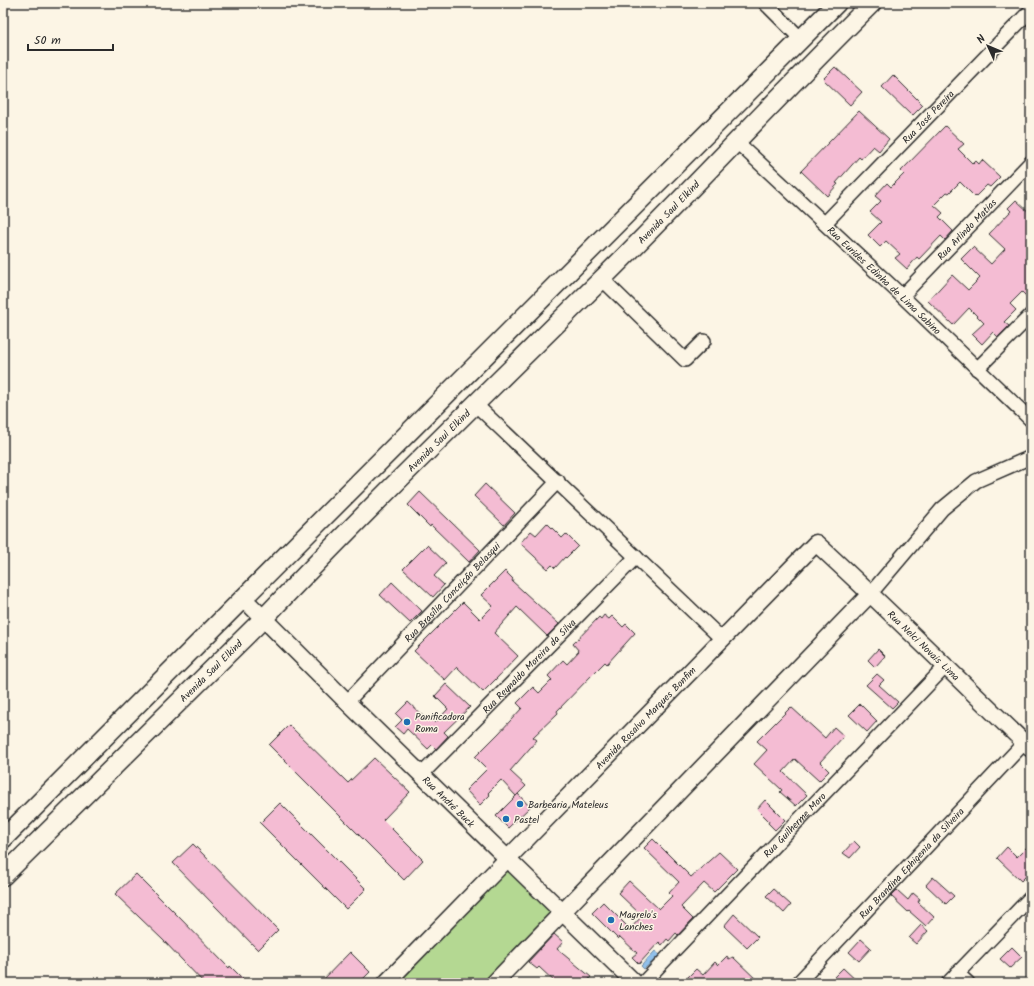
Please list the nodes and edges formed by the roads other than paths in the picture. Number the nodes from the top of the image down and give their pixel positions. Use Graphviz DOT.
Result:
graph roads {
  1 [pos="765,3"];
  2 [pos="837,3"];
  3 [pos="872,3"];
  4 [pos="1031,10"];
  5 [pos="801,39"];
  6 [pos="717,123"];
  7 [pos="737,142"];
  8 [pos="1031,162"];
  9 [pos="825,223"];
  10 [pos="602,279"];
  11 [pos="902,296"];
  12 [pos="1031,315"];
  13 [pos="704,341"];
  14 [pos="977,369"];
  15 [pos="475,404"];
  16 [pos="1030,419"];
  17 [pos="1031,457"];
  18 [pos="558,481"];
  19 [pos="816,543"];
  20 [pos="636,557"];
  21 [pos="871,594"];
  22 [pos="244,599"];
  23 [pos="263,619"];
  24 [pos="722,639"];
  25 [pos="945,667"];
  26 [pos="346,702"];
  27 [pos="1028,746"];
  28 [pos="422,774"];
  29 [pos="3,839"];
  30 [pos="508,859"];
  31 [pos="3,876"];
  32 [pos="1031,897"];
  33 [pos="562,911"];
  34 [pos="957,973"];
  35 [pos="386,983"];
  36 [pos="494,983"];
  37 [pos="635,983"];
  38 [pos="643,983"];
  39 [pos="798,983"];
  40 [pos="948,983"];
  41 [pos="968,983"];
  1 -- 5 [label="street"];
  2 -- 5 [label="main road"];
  3 -- 7 [label="main road, Avenida Saul Elkind"];
  4 -- 9 [label="street, Rua José Pereira"];
  5 -- 6 [label="main road"];
  6 -- 7 [label="main road"];
  6 -- 22 [label="main road"];
  7 -- 9 [label="street, Rua Eurides Edinha de Lima Sabino"];
  7 -- 10 [label="main road, Avenida Saul Elkind"];
  8 -- 11 [label="street, Rua Arlindo Matias"];
  9 -- 11 [label="street, Rua Eurides Edinha de Lima Sabino"];
  10 -- 13 [label="street"];
  10 -- 15 [label="main road, Avenida Saul Elkind"];
  11 -- 14 [label="street, Rua Eurides Edinha de Lima Sabino"];
  12 -- 14 [label="street"];
  14 -- 16 [label="street, Rua Eurides Edinha de Lima Sabino"];
  15 -- 18 [label="street"];
  15 -- 23 [label="main road, Avenida Saul Elkind"];
  17 -- 21 [label="street"];
  18 -- 20 [label="street"];
  18 -- 26 [label="street, Rua Brasília Conceição Belasqui"];
  19 -- 21 [label="street, Rua Nelci Novais Lima"];
  19 -- 24 [label="street, Avenida Rosalvo Marques Bonfim"];
  20 -- 24 [label="street"];
  20 -- 28 [label="street, Rua Reynaldo Moreira da Silva"];
  21 -- 25 [label="street, Rua Nelci Novais Lima"];
  21 -- 33 [label="street"];
  22 -- 23 [label="street, Rua André Buck"];
  22 -- 29 [label="main road"];
  23 -- 26 [label="street, Rua André Buck"];
  23 -- 31 [label="main road, Avenida Saul Elkind"];
  24 -- 30 [label="street, Avenida Rosalvo Marques Bonfim"];
  25 -- 27 [label="street, Rua Nelci Novais Lima"];
  25 -- 38 [label="street, Rua Guilherme Moro"];
  26 -- 28 [label="street, Rua André Buck"];
  27 -- 39 [label="street, Rua Brandina Ephigenia da Silveira"];
  28 -- 30 [label="street, Rua André Buck"];
  30 -- 33 [label="street, Rua André Buck"];
  30 -- 35 [label="street, Avenida Rosalvo Marques Bonfim"];
  32 -- 34 [label="street"];
  33 -- 36 [label="street"];
  33 -- 37 [label="street, Rua André Buck"];
  34 -- 40 [label="street"];
  34 -- 41 [label="street"];
}
